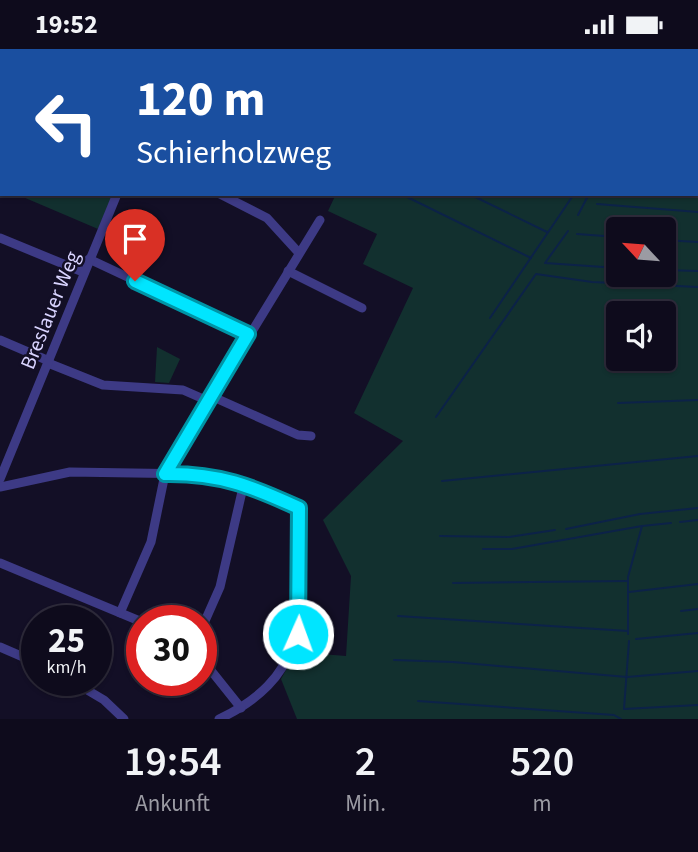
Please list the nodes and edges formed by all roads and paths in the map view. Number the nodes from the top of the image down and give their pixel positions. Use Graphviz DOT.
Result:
graph roads {
  1 [pos="116,196"];
  2 [pos="224,196"];
  3 [pos="320,220"];
  4 [pos="0,238"];
  5 [pos="299,253"];
  6 [pos="89,260"];
  7 [pos="288,271"];
  8 [pos="83,272"];
  9 [pos="362,308"];
  10 [pos="248,334"];
  11 [pos="0,341"];
  12 [pos="48,362"];
  13 [pos="210,399"];
  14 [pos="311,436"];
  15 [pos="165,474"];
  16 [pos="0,479"];
  17 [pos="244,483"];
  18 [pos="0,487"];
  19 [pos="0,563"];
  20 [pos="212,605"];
  21 [pos="120,613"];
  22 [pos="126,615"];
  23 [pos="0,647"];
  24 [pos="21,656"];
  25 [pos="217,678"];
  26 [pos="97,696"];
  27 [pos="241,708"];
  28 [pos="124,719"];
  29 [pos="219,719"];
  1 -- 6 [label="street, Breslauer Weg"];
  2 -- 5 [label="street"];
  3 -- 5 [label="street"];
  4 -- 8 [label="street"];
  5 -- 7 [label="street"];
  6 -- 8 [label="street, Breslauer Weg"];
  6 -- 10 [label="street"];
  7 -- 9 [label="street"];
  7 -- 10 [label="street"];
  8 -- 12 [label="street, Breslauer Weg"];
  10 -- 13 [label="street"];
  11 -- 12 [label="street"];
  12 -- 13 [label="street"];
  12 -- 16 [label="street, Breslauer Weg"];
  13 -- 14 [label="street"];
  13 -- 15 [label="street"];
  15 -- 17 [label="street"];
  15 -- 18 [label="street"];
  15 -- 21 [label="street"];
  17 -- 20 [label="street"];
  17 -- 27 [label="street"];
  19 -- 21 [label="street"];
  21 -- 22 [label="street"];
  23 -- 24 [label="street"];
  25 -- 27 [label="street"];
  26 -- 28 [label="street"];
  27 -- 29 [label="street"];
}
